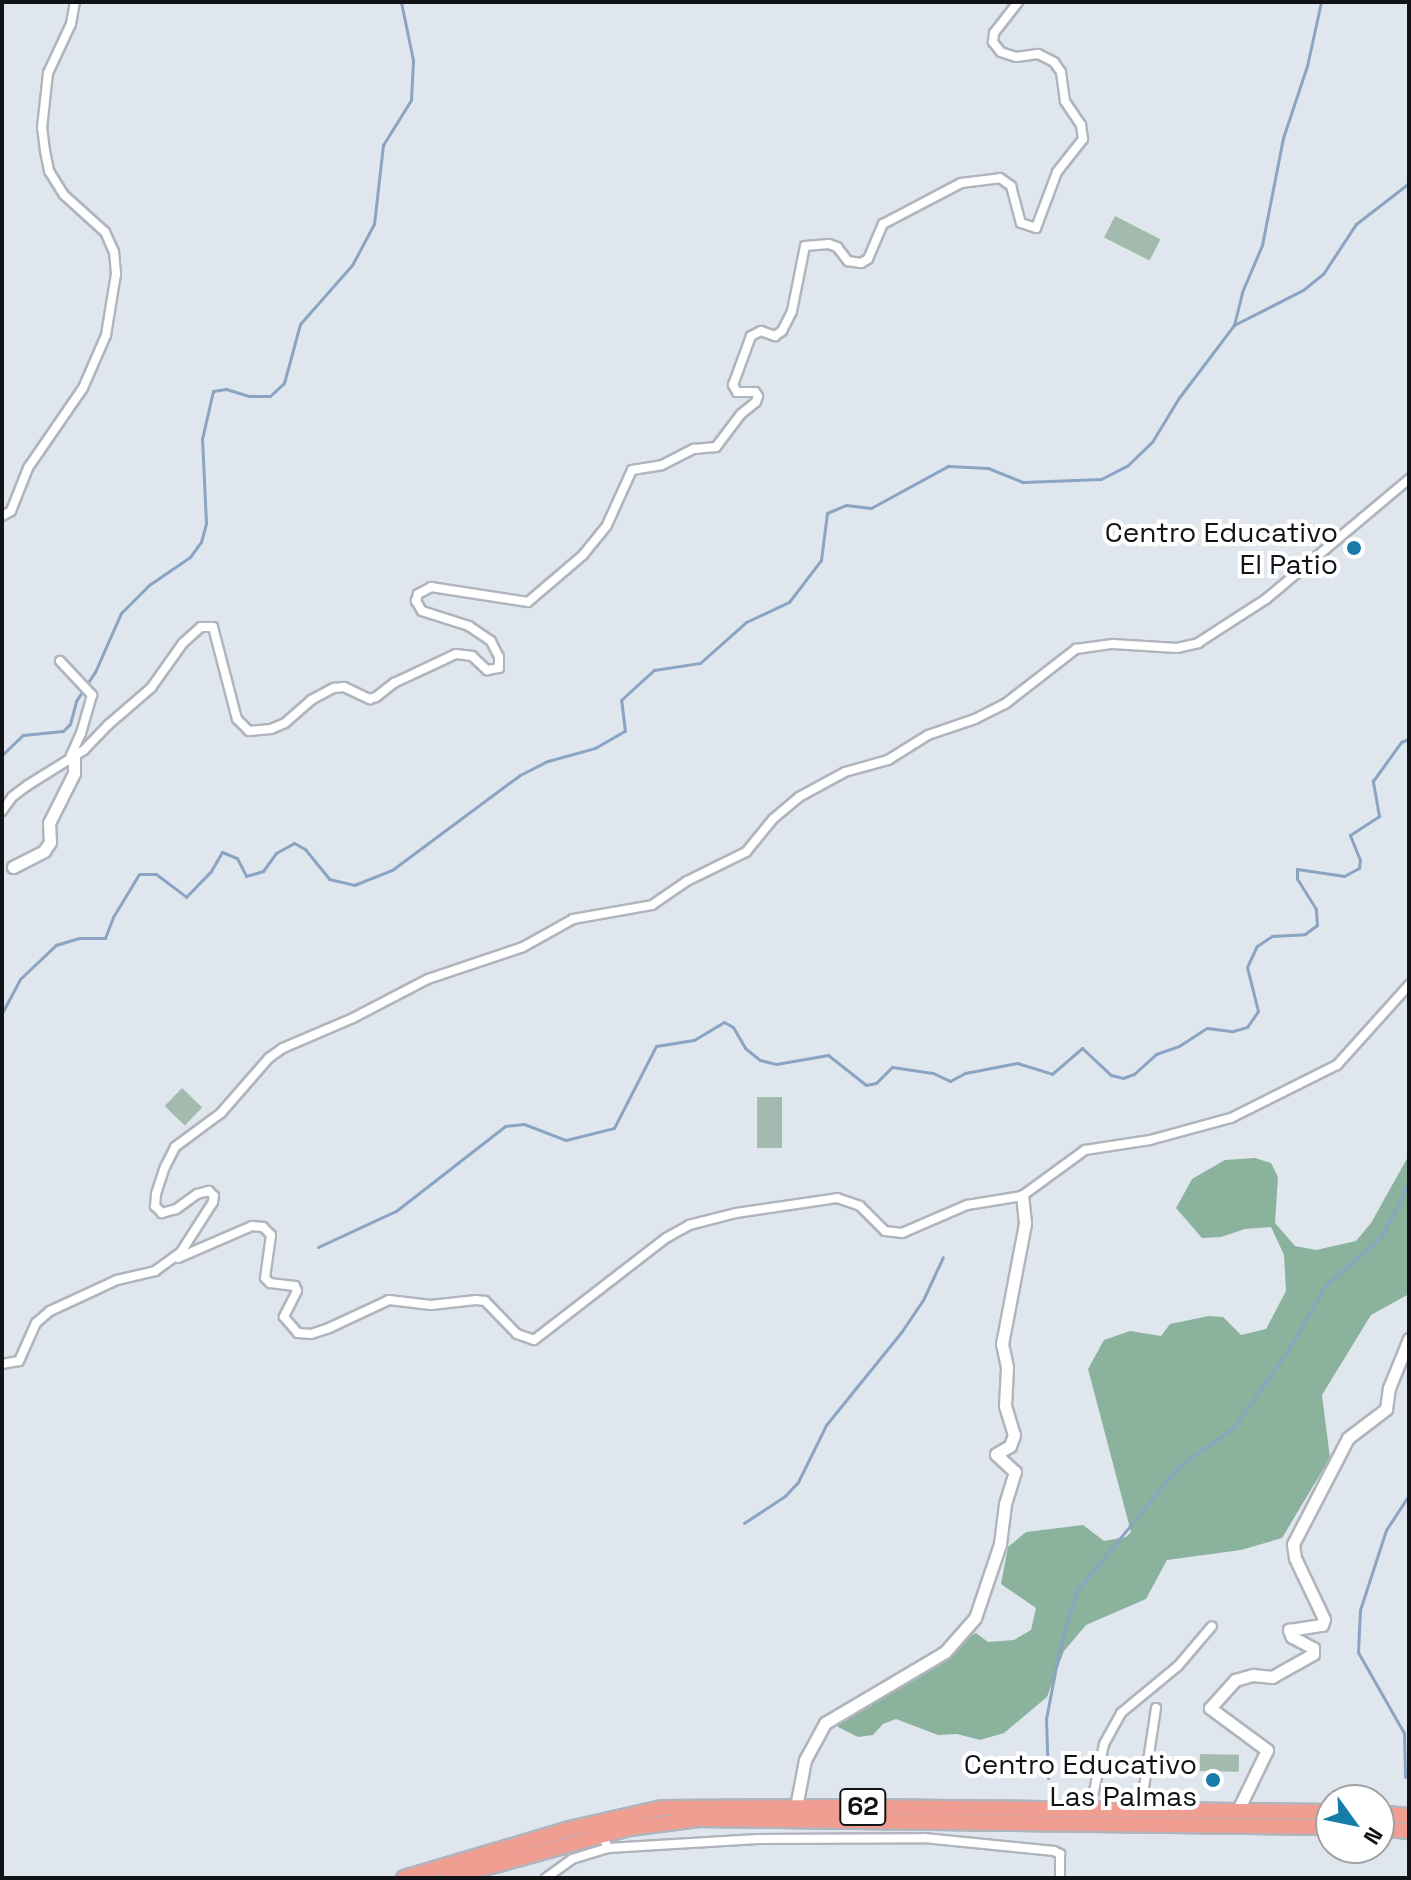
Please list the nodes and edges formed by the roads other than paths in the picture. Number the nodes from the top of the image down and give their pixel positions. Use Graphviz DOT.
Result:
graph roads {
  1 [pos="75,2"];
  2 [pos="1018,2"];
  3 [pos="1409,479"];
  4 [pos="2,516"];
  5 [pos="60,661"];
  6 [pos="74,758"];
  7 [pos="2,811"];
  8 [pos="13,867"];
  9 [pos="1409,985"];
  10 [pos="1022,1196"];
  11 [pos="172,1261"];
  12 [pos="1409,1339"];
  13 [pos="2,1364"];
  14 [pos="1212,1626"];
  15 [pos="1156,1708"];
  16 [pos="1143,1794"];
  17 [pos="796,1807"];
  18 [pos="1090,1810"];
  19 [pos="1122,1810"];
  20 [pos="1156,1811"];
  21 [pos="1237,1812"];
  22 [pos="1315,1812"];
  23 [pos="1315,1827"];
  24 [pos="605,1841"];
  25 [pos="404,1878"];
  26 [pos="448,1878"];
  27 [pos="546,1878"];
  28 [pos="1060,1878"];
  1 -- 4 [label="street"];
  2 -- 6 [label="street"];
  3 -- 11 [label="street"];
  5 -- 6 [label="street"];
  6 -- 7 [label="street"];
  6 -- 8 [label="street"];
  9 -- 10 [label="street"];
  10 -- 11 [label="street"];
  10 -- 17 [label="street"];
  11 -- 13 [label="street"];
  12 -- 21 [label="street"];
  14 -- 18 [label="street"];
  15 -- 16 [label="street"];
  16 -- 19 [label="street"];
  16 -- 20 [label="street"];
  17 -- 18 [label="highway, 62"];
  17 -- 25 [label="highway, 62"];
  18 -- 19 [label="highway, 62"];
  19 -- 20 [label="highway, 62"];
  20 -- 21 [label="highway, 62"];
  21 -- 22 [label="highway, 62"];
  23 -- 24 [label="highway, 62"];
  24 -- 26 [label="highway, 62"];
  24 -- 27 [label="street"];
  24 -- 28 [label="street"];
}
